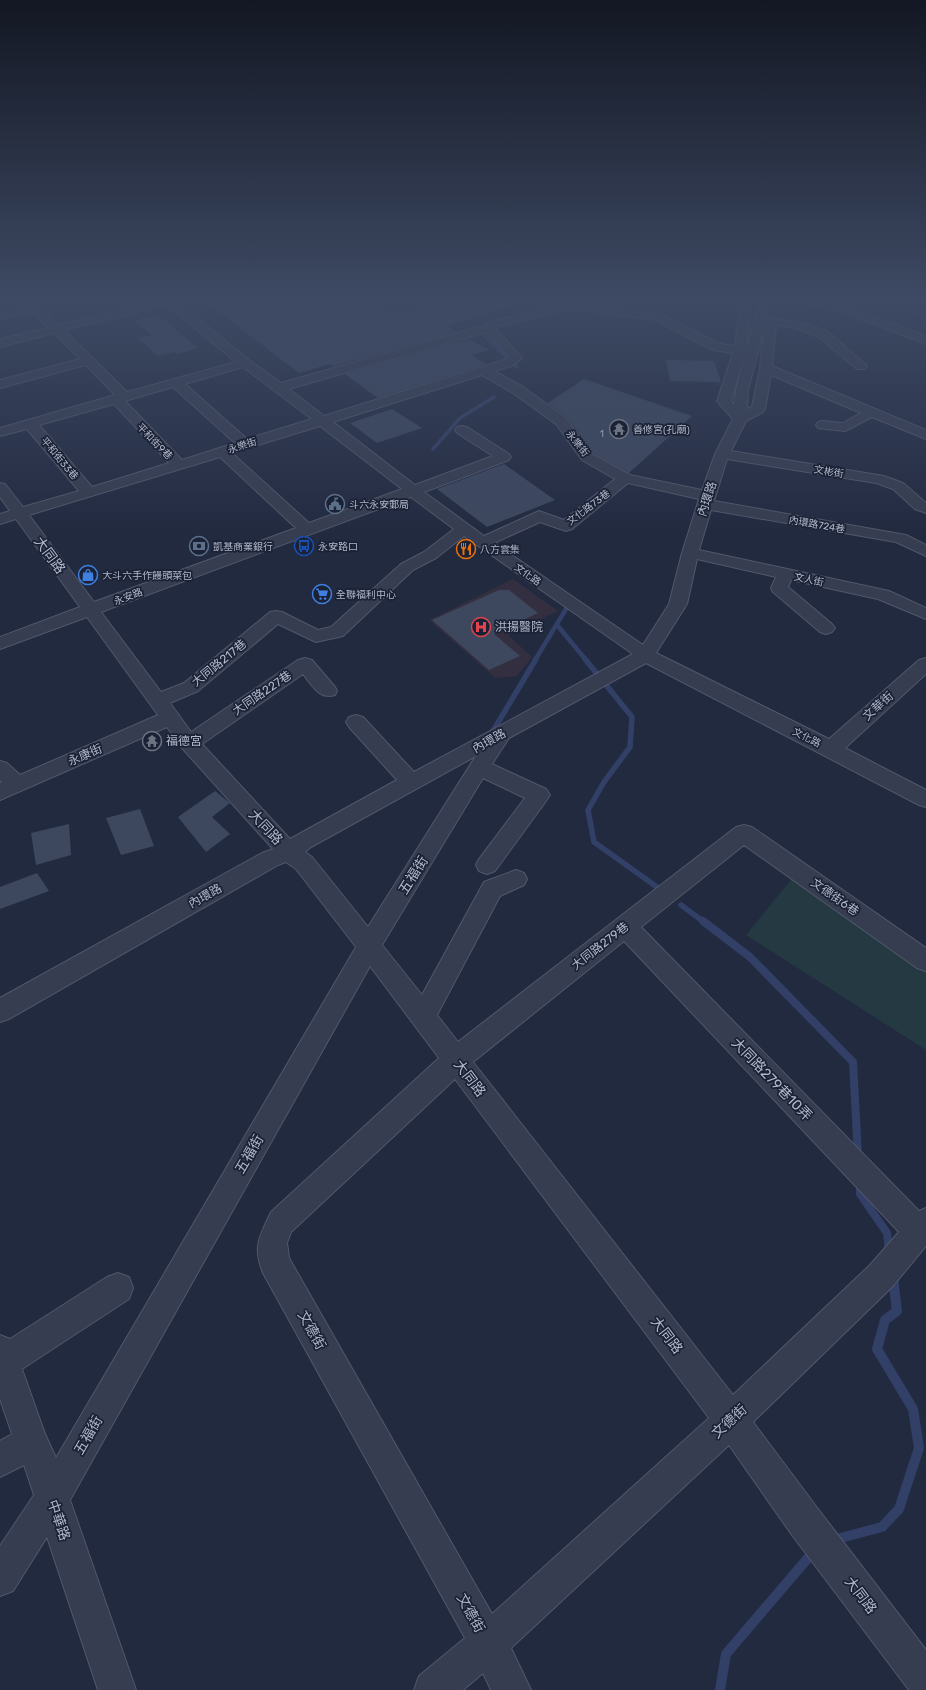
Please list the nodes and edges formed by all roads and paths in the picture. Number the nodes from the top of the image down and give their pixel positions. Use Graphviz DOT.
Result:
graph roads {
  1 [pos="31,376"];
  2 [pos="101,376"];
  3 [pos="201,376"];
  4 [pos="262,376"];
  5 [pos="321,376"];
  6 [pos="468,376"];
  7 [pos="493,376"];
  8 [pos="732,376"];
  9 [pos="746,376"];
  10 [pos="764,376"];
  11 [pos="785,376"];
  12 [pos="176,383"];
  13 [pos="0,384"];
  14 [pos="279,388"];
  15 [pos="120,398"];
  16 [pos="872,412"];
  17 [pos="740,419"];
  18 [pos="323,421"];
  19 [pos="30,423"];
  20 [pos="823,425"];
  21 [pos="462,430"];
  22 [pos="0,432"];
  23 [pos="926,435"];
  24 [pos="244,444"];
  25 [pos="223,452"];
  26 [pos="722,454"];
  27 [pos="179,465"];
  28 [pos="625,478"];
  29 [pos="0,487"];
  30 [pos="413,491"];
  31 [pos="89,493"];
  32 [pos="707,500"];
  33 [pos="926,508"];
  34 [pos="19,514"];
  35 [pos="0,519"];
  36 [pos="464,529"];
  37 [pos="307,530"];
  38 [pos="482,542"];
  39 [pos="926,551"];
  40 [pos="690,553"];
  41 [pos="786,574"];
  42 [pos="90,610"];
  43 [pos="926,614"];
  44 [pos="826,628"];
  45 [pos="0,643"];
  46 [pos="646,656"];
  47 [pos="926,664"];
  48 [pos="328,691"];
  49 [pos="157,701"];
  50 [pos="170,718"];
  51 [pos="356,722"];
  52 [pos="189,743"];
  53 [pos="830,749"];
  54 [pos="483,750"];
  55 [pos="0,768"];
  56 [pos="412,783"];
  57 [pos="8,788"];
  58 [pos="926,800"];
  59 [pos="744,833"];
  60 [pos="289,852"];
  61 [pos="488,865"];
  62 [pos="516,879"];
  63 [pos="625,926"];
  64 [pos="363,939"];
  65 [pos="926,961"];
  66 [pos="0,1012"];
  67 [pos="423,1017"];
  68 [pos="456,1060"];
  69 [pos="907,1246"];
  70 [pos="118,1288"];
  71 [pos="2,1356"];
  72 [pos="731,1420"];
  73 [pos="0,1460"];
  74 [pos="42,1469"];
  75 [pos="0,1578"];
  76 [pos="488,1643"];
  77 [pos="926,1681"];
  78 [pos="117,1690"];
  79 [pos="433,1690"];
  80 [pos="512,1690"];
  1 -- 13 [label="street"];
  2 -- 15 [label="street, 平和街9巷"];
  3 -- 12 [label="street"];
  4 -- 14 [label="street, 文化路"];
  5 -- 14 [label="street"];
  6 -- 18 [label="street, 永樂街"];
  7 -- 28 [label="street, 永樂街"];
  8 -- 17 [label="street"];
  9 -- 17 [label="street, 內環路"];
  10 -- 17 [label="street"];
  11 -- 16 [label="street"];
  12 -- 15 [label="street"];
  12 -- 24 [label="street"];
  14 -- 18 [label="street, 文化路"];
  15 -- 19 [label="street"];
  15 -- 27 [label="street, 平和街9巷"];
  16 -- 20 [label="street"];
  16 -- 23 [label="street"];
  17 -- 26 [label="street, 內環路"];
  18 -- 24 [label="street, 永樂街"];
  18 -- 30 [label="street, 文化路"];
  19 -- 22 [label="street"];
  19 -- 31 [label="street, 平和街33巷"];
  21 -- 30 [label="street, 永安路"];
  24 -- 25 [label="street, 永樂街"];
  25 -- 27 [label="street, 永樂街"];
  25 -- 37 [label="street"];
  26 -- 32 [label="street, 內環路"];
  26 -- 33 [label="street, 文彬街"];
  27 -- 31 [label="street, 永樂街"];
  28 -- 32 [label="street, 永樂街"];
  28 -- 38 [label="street, 文化路73巷"];
  29 -- 34 [label="street, 大同路"];
  30 -- 36 [label="street, 文化路"];
  30 -- 37 [label="street, 永安路"];
  31 -- 34 [label="street, 永樂街"];
  32 -- 39 [label="street, 內環路724巷"];
  32 -- 40 [label="street, 內環路"];
  34 -- 35 [label="street, 永樂街"];
  34 -- 42 [label="street, 大同路"];
  36 -- 38 [label="street, 文化路"];
  36 -- 49 [label="street, 大同路217巷"];
  37 -- 42 [label="street, 永安路"];
  38 -- 46 [label="street, 文化路"];
  40 -- 41 [label="street, 文人街"];
  40 -- 46 [label="street, 內環路"];
  41 -- 43 [label="street, 文人街"];
  41 -- 44 [label="street"];
  42 -- 45 [label="street, 永安路"];
  42 -- 49 [label="street, 大同路"];
  46 -- 53 [label="street, 文化路"];
  46 -- 54 [label="street, 內環路"];
  47 -- 53 [label="street, 文華街"];
  48 -- 52 [label="street, 大同路227巷"];
  49 -- 50 [label="street, 大同路"];
  50 -- 52 [label="street, 大同路"];
  50 -- 57 [label="street, 永康街"];
  51 -- 56 [label="street"];
  52 -- 60 [label="street, 大同路"];
  53 -- 58 [label="street, 文化路"];
  54 -- 56 [label="street, 內環路"];
  54 -- 61 [label="street"];
  54 -- 64 [label="street, 五福街"];
  55 -- 57 [label="street"];
  56 -- 60 [label="street, 內環路"];
  59 -- 63 [label="street, 大同路279巷"];
  59 -- 65 [label="street, 文德街6巷"];
  60 -- 64 [label="street, 大同路"];
  60 -- 66 [label="street, 內環路"];
  62 -- 67 [label="street"];
  63 -- 68 [label="street, 大同路279巷"];
  63 -- 69 [label="street, 大同路279巷10弄"];
  64 -- 67 [label="street, 大同路"];
  64 -- 74 [label="street, 五福街"];
  67 -- 68 [label="street, 大同路"];
  68 -- 72 [label="street, 大同路"];
  68 -- 76 [label="street, 文德街"];
  69 -- 72 [label="street, 文德街"];
  70 -- 71 [label="street"];
  71 -- 74 [label="street, 中華路"];
  72 -- 76 [label="street, 文德街"];
  72 -- 77 [label="street, 大同路"];
  73 -- 74 [label="street"];
  74 -- 75 [label="street, 五福街"];
  74 -- 78 [label="street, 中華路"];
  76 -- 79 [label="street, 文德街"];
  76 -- 80 [label="street"];
}
